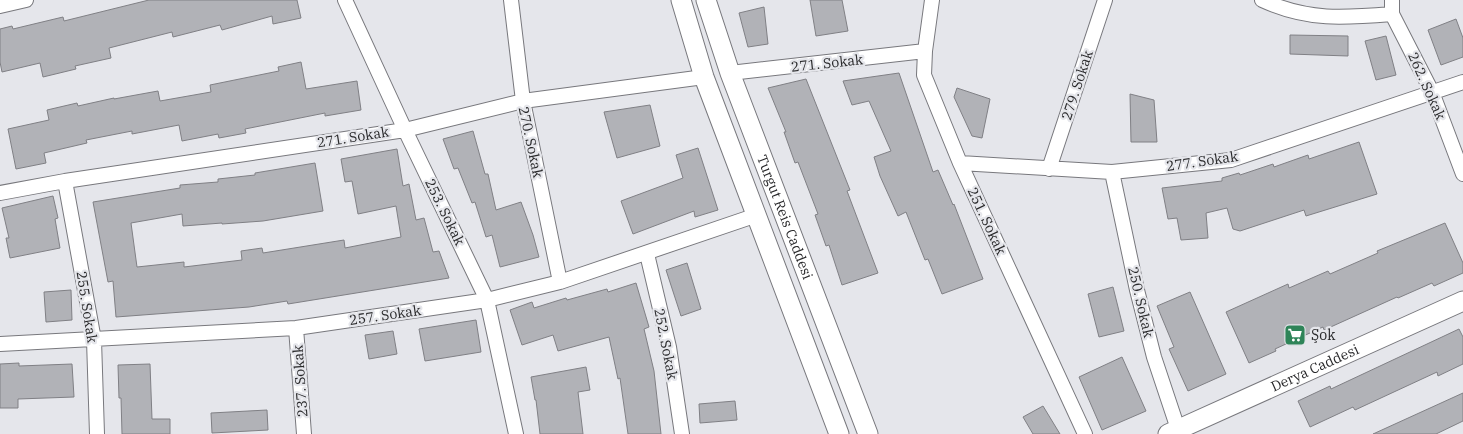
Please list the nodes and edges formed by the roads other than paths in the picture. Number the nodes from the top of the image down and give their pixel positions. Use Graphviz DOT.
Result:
graph roads {
  1 [pos="26,0"];
  2 [pos="345,0"];
  3 [pos="511,0"];
  4 [pos="681,0"];
  5 [pos="706,0"];
  6 [pos="932,0"];
  7 [pos="1105,0"];
  8 [pos="1262,0"];
  9 [pos="0,6"];
  10 [pos="1392,7"];
  11 [pos="924,51"];
  12 [pos="730,73"];
  13 [pos="704,77"];
  14 [pos="1463,82"];
  15 [pos="1432,92"];
  16 [pos="523,101"];
  17 [pos="405,130"];
  18 [pos="960,163"];
  19 [pos="1049,169"];
  20 [pos="1112,172"];
  21 [pos="1463,174"];
  22 [pos="65,180"];
  23 [pos="0,193"];
  24 [pos="757,215"];
  25 [pos="647,254"];
  26 [pos="560,282"];
  27 [pos="487,300"];
  28 [pos="1463,301"];
  29 [pos="296,328"];
  30 [pos="94,340"];
  31 [pos="0,344"];
  32 [pos="1173,432"];
  33 [pos="97,434"];
  34 [pos="304,434"];
  35 [pos="516,434"];
  36 [pos="682,434"];
  37 [pos="838,434"];
  38 [pos="868,434"];
  39 [pos="1085,434"];
  1 -- 9 [label="street"];
  2 -- 17 [label="street, 253. Sokak"];
  3 -- 16 [label="street, 270. Sokak"];
  4 -- 13 [label="main road, Turgut Reis Caddesi"];
  5 -- 12 [label="main road, Turgut Reis Caddesi"];
  6 -- 11 [label="street, 251. Sokak"];
  7 -- 19 [label="street, 279. Sokak"];
  8 -- 10 [label="street"];
  10 -- 15 [label="street, 262. Sokak"];
  11 -- 12 [label="street, 271. Sokak"];
  11 -- 18 [label="street, 251. Sokak"];
  12 -- 38 [label="main road, Turgut Reis Caddesi"];
  13 -- 16 [label="street, 271. Sokak"];
  13 -- 24 [label="main road, Turgut Reis Caddesi"];
  14 -- 15 [label="street, 277. Sokak"];
  15 -- 20 [label="street, 277. Sokak"];
  15 -- 21 [label="street, 262. Sokak"];
  16 -- 17 [label="street, 271. Sokak"];
  16 -- 26 [label="street, 270. Sokak"];
  17 -- 22 [label="street, 271. Sokak"];
  17 -- 27 [label="street, 253. Sokak"];
  18 -- 19 [label="street, 277. Sokak"];
  18 -- 39 [label="street, 251. Sokak"];
  19 -- 20 [label="street, 277. Sokak"];
  20 -- 32 [label="street, 250. Sokak"];
  22 -- 23 [label="street, 271. Sokak"];
  22 -- 30 [label="street, 255. Sokak"];
  24 -- 25 [label="street, 257. Sokak"];
  24 -- 37 [label="main road, Turgut Reis Caddesi"];
  25 -- 26 [label="street, 257. Sokak"];
  25 -- 36 [label="street, 252. Sokak"];
  26 -- 27 [label="street, 257. Sokak"];
  27 -- 29 [label="street, 257. Sokak"];
  27 -- 35 [label="street, 253. Sokak"];
  28 -- 32 [label="main road, Derya Caddesi"];
  29 -- 30 [label="street, 257. Sokak"];
  29 -- 34 [label="street, 237. Sokak"];
  30 -- 31 [label="street, 257. Sokak"];
  30 -- 33 [label="street, 255. Sokak"];
}
